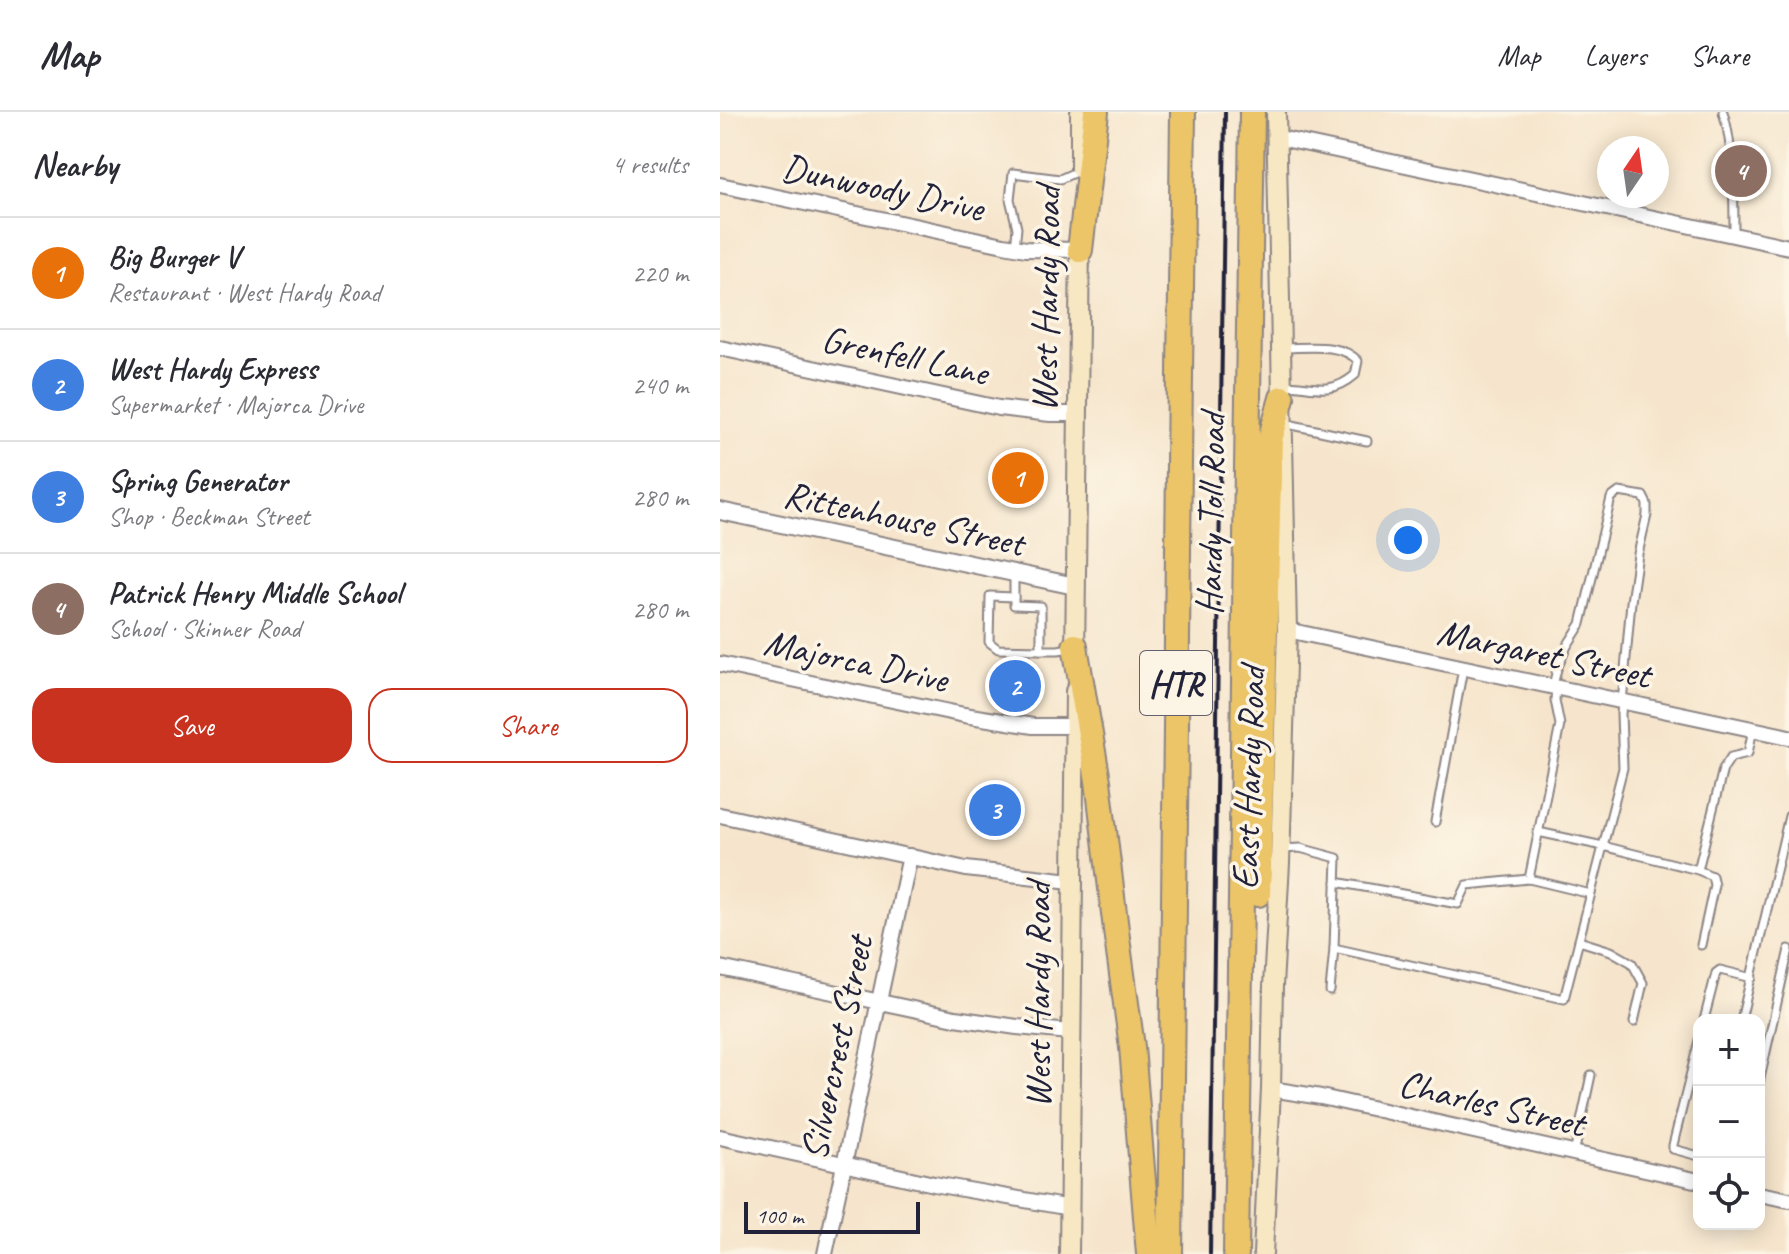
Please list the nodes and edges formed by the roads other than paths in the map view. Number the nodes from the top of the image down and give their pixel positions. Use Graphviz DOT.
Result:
graph roads {
  1 [pos="1080,112"];
  2 [pos="1096,112"];
  3 [pos="1183,112"];
  4 [pos="1252,112"];
  5 [pos="1276,112"];
  6 [pos="1723,112"];
  7 [pos="1275,137"];
  8 [pos="1080,170"];
  9 [pos="720,185"];
  10 [pos="1734,235"];
  11 [pos="1015,247"];
  12 [pos="1789,247"];
  13 [pos="1080,250"];
  14 [pos="720,348"];
  15 [pos="1280,348"];
  16 [pos="1282,402"];
  17 [pos="1077,414"];
  18 [pos="1367,441"];
  19 [pos="720,511"];
  20 [pos="1014,574"];
  21 [pos="1075,586"];
  22 [pos="1014,597"];
  23 [pos="1287,630"];
  24 [pos="1075,646"];
  25 [pos="1041,650"];
  26 [pos="720,664"];
  27 [pos="1463,668"];
  28 [pos="1554,688"];
  29 [pos="1623,702"];
  30 [pos="1074,726"];
  31 [pos="1753,729"];
  32 [pos="1789,737"];
  33 [pos="720,815"];
  34 [pos="1789,816"];
  35 [pos="1435,822"];
  36 [pos="1538,832"];
  37 [pos="1603,846"];
  38 [pos="1280,849"];
  39 [pos="910,856"];
  40 [pos="1698,870"];
  41 [pos="1529,879"];
  42 [pos="1071,881"];
  43 [pos="1336,882"];
  44 [pos="1591,894"];
  45 [pos="1579,941"];
  46 [pos="1701,945"];
  47 [pos="1334,948"];
  48 [pos="1789,949"];
  49 [pos="720,968"];
  50 [pos="1752,978"];
  51 [pos="1330,991"];
  52 [pos="878,1003"];
  53 [pos="1706,1014"];
  54 [pos="1743,1014"];
  55 [pos="1634,1022"];
  56 [pos="1070,1032"];
  57 [pos="1765,1056"];
  58 [pos="1693,1064"];
  59 [pos="1591,1075"];
  60 [pos="1271,1089"];
  61 [pos="720,1137"];
  62 [pos="1574,1154"];
  63 [pos="1693,1154"];
  64 [pos="844,1164"];
  65 [pos="1693,1179"];
  66 [pos="1236,1183"];
  67 [pos="1765,1195"];
  68 [pos="1789,1200"];
  69 [pos="1070,1208"];
  70 [pos="825,1254"];
  71 [pos="1069,1254"];
  72 [pos="1149,1254"];
  73 [pos="1170,1254"];
  74 [pos="1236,1254"];
  75 [pos="1263,1254"];
  1 -- 8 [label="main road, West Hardy Road"];
  2 -- 13 [label="highway"];
  3 -- 73 [label="highway, Hardy Toll Road / HTR"];
  4 -- 66 [label="highway, Hardy Toll Road / HTR"];
  5 -- 7 [label="main road, East Hardy Road"];
  6 -- 10 [label="lane"];
  7 -- 10 [label="street"];
  7 -- 15 [label="main road, East Hardy Road"];
  8 -- 11 [label="lane"];
  8 -- 13 [label="main road, West Hardy Road"];
  9 -- 11 [label="street, Dunwoody Drive"];
  10 -- 12 [label="street"];
  11 -- 13 [label="street, Dunwoody Drive"];
  13 -- 17 [label="main road, West Hardy Road"];
  14 -- 17 [label="street, Grenfell Lane"];
  15 -- 16 [label="main road, East Hardy Road"];
  15 -- 16 [label="lane"];
  16 -- 18 [label="lane"];
  16 -- 23 [label="main road, East Hardy Road"];
  16 -- 66 [label="highway"];
  17 -- 21 [label="main road, West Hardy Road"];
  19 -- 20 [label="street, Rittenhouse Street"];
  20 -- 21 [label="street, Rittenhouse Street"];
  20 -- 22 [label="lane"];
  21 -- 24 [label="main road, West Hardy Road"];
  22 -- 25 [label="lane"];
  22 -- 25 [label="lane"];
  23 -- 27 [label="street, Margaret Street"];
  23 -- 38 [label="main road, East Hardy Road"];
  24 -- 25 [label="lane"];
  24 -- 30 [label="main road, West Hardy Road"];
  24 -- 72 [label="highway"];
  26 -- 30 [label="street, Majorca Drive"];
  27 -- 28 [label="street, Margaret Street"];
  27 -- 35 [label="lane"];
  28 -- 29 [label="street, Margaret Street"];
  28 -- 29 [label="lane"];
  28 -- 36 [label="lane"];
  29 -- 31 [label="street, Margaret Street"];
  29 -- 37 [label="lane"];
  30 -- 42 [label="main road, West Hardy Road"];
  31 -- 32 [label="street, Margaret Street"];
  31 -- 40 [label="lane"];
  33 -- 39 [label="street"];
  34 -- 50 [label="lane"];
  36 -- 37 [label="lane"];
  36 -- 41 [label="lane"];
  37 -- 40 [label="lane"];
  37 -- 44 [label="lane"];
  38 -- 43 [label="lane"];
  38 -- 60 [label="main road, East Hardy Road"];
  39 -- 42 [label="street"];
  39 -- 52 [label="street, Silvercrest Street"];
  40 -- 46 [label="lane"];
  41 -- 43 [label="lane"];
  41 -- 44 [label="lane"];
  42 -- 56 [label="main road, West Hardy Road"];
  43 -- 47 [label="lane"];
  44 -- 45 [label="lane"];
  45 -- 47 [label="lane"];
  45 -- 55 [label="lane"];
  47 -- 51 [label="lane"];
  48 -- 57 [label="lane"];
  49 -- 52 [label="street"];
  50 -- 53 [label="lane"];
  50 -- 54 [label="lane"];
  52 -- 56 [label="street"];
  52 -- 64 [label="street, Silvercrest Street"];
  56 -- 69 [label="main road, West Hardy Road"];
  58 -- 63 [label="lane"];
  59 -- 62 [label="lane"];
  60 -- 62 [label="street, Charles Street"];
  60 -- 75 [label="main road, East Hardy Road"];
  61 -- 64 [label="street"];
  62 -- 65 [label="street, Charles Street"];
  64 -- 69 [label="street"];
  64 -- 70 [label="street, Silvercrest Street"];
  66 -- 74 [label="highway, Hardy Toll Road / HTR"];
  67 -- 68 [label="street"];
  69 -- 71 [label="main road, West Hardy Road"];
}
